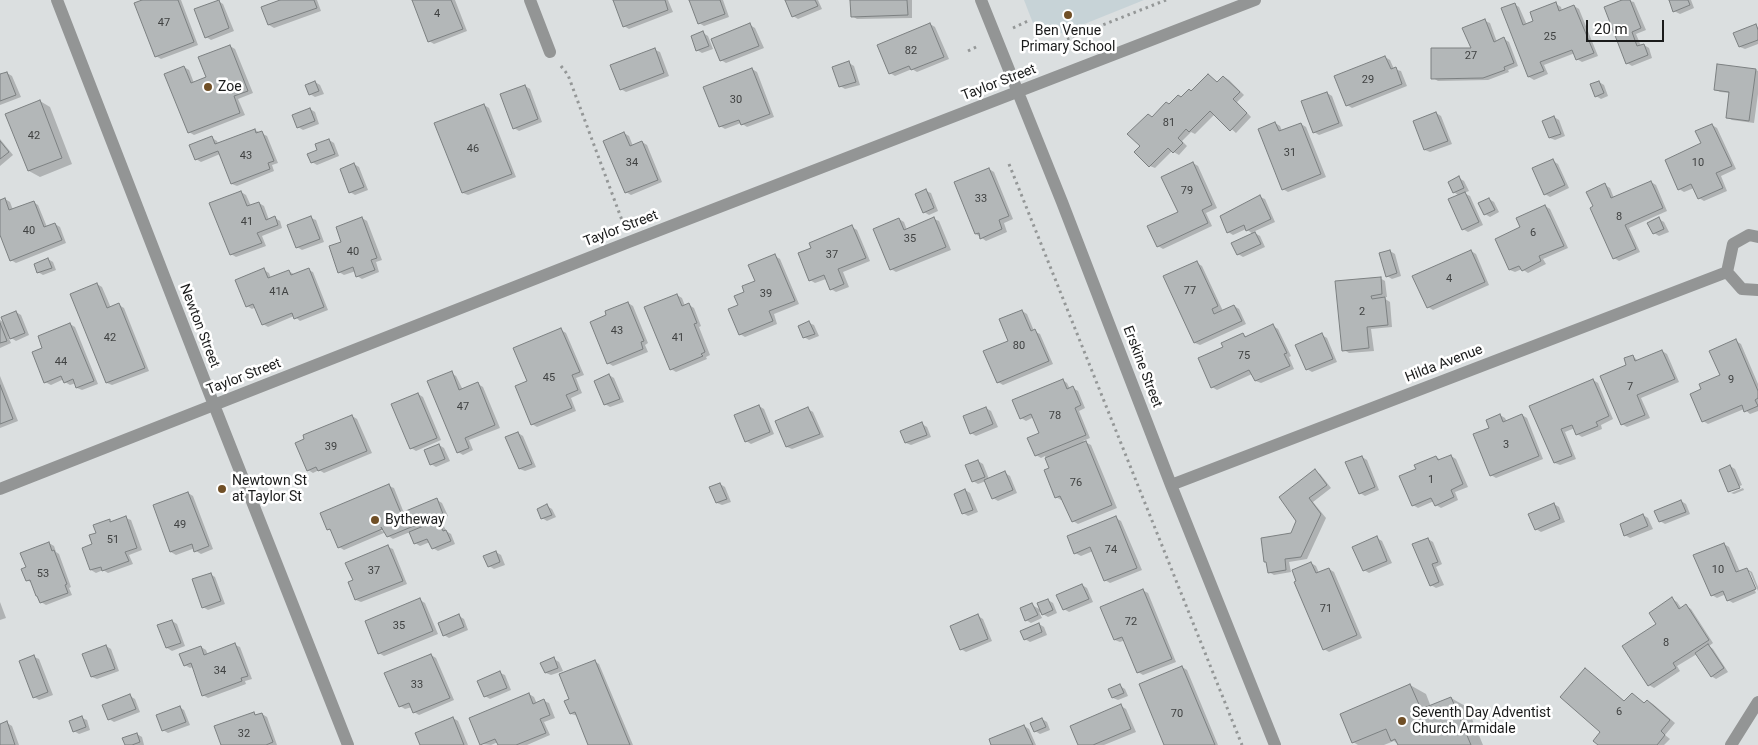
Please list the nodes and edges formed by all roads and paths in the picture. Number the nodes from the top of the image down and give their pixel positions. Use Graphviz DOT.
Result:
graph roads {
  1 [pos="57,0"];
  2 [pos="530,0"];
  3 [pos="981,0"];
  4 [pos="1166,0"];
  5 [pos="1255,0"];
  6 [pos="1028,21"];
  7 [pos="1017,26"];
  8 [pos="1067,38"];
  9 [pos="976,47"];
  10 [pos="968,51"];
  11 [pos="550,52"];
  12 [pos="568,75"];
  13 [pos="1018,92"];
  14 [pos="1009,164"];
  15 [pos="622,220"];
  16 [pos="1758,237"];
  17 [pos="1726,272"];
  18 [pos="1758,290"];
  19 [pos="214,405"];
  20 [pos="1171,485"];
  21 [pos="0,489"];
  22 [pos="1758,702"];
  23 [pos="348,745"];
  24 [pos="1242,745"];
  25 [pos="1275,745"];
  26 [pos="1731,745"];
  1 -- 19 [label="street, Newton Street"];
  2 -- 11 [label="street"];
  3 -- 13 [label="street, Erskine Street"];
  4 -- 8 [label="path"];
  5 -- 13 [label="street, Taylor Street"];
  6 -- 7 [label="path"];
  9 -- 10 [label="path"];
  12 -- 15 [label="path"];
  13 -- 19 [label="street, Taylor Street"];
  13 -- 20 [label="street, Erskine Street"];
  14 -- 24 [label="path"];
  16 -- 17 [label="street"];
  17 -- 18 [label="street"];
  17 -- 20 [label="street, Hilda Avenue"];
  19 -- 21 [label="street, Taylor Street"];
  19 -- 23 [label="street, Newton Street"];
  20 -- 25 [label="street, Erskine Street"];
  22 -- 26 [label="street"];
}
